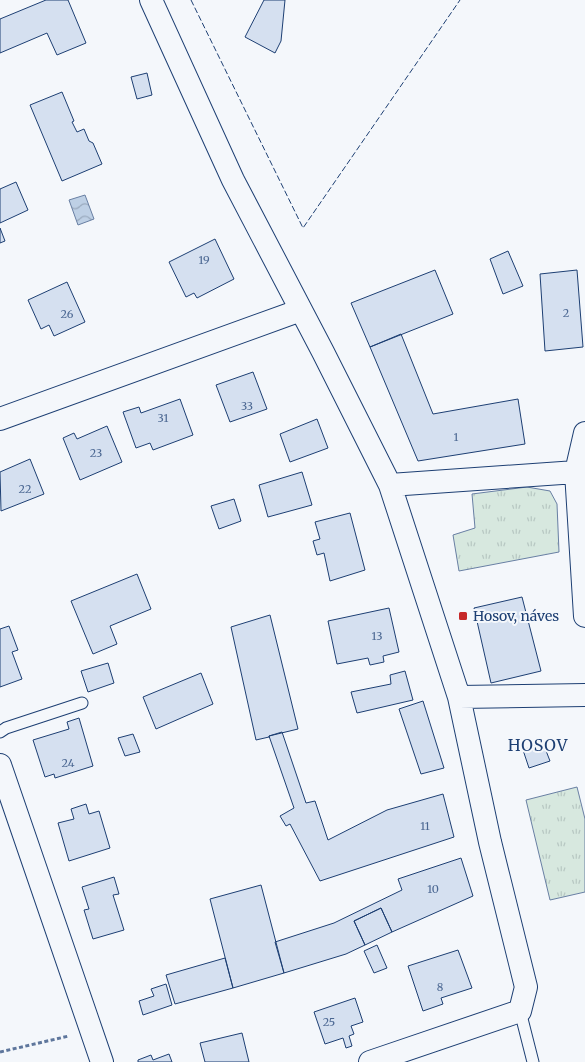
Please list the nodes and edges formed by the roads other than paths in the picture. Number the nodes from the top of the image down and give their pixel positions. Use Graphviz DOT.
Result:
graph roads {
  1 [pos="151,0"];
  2 [pos="301,310"];
  3 [pos="0,419"];
  4 [pos="585,433"];
  5 [pos="576,472"];
  6 [pos="390,485"];
  7 [pos="585,616"];
  8 [pos="585,695"];
  9 [pos="459,697"];
  10 [pos="82,703"];
  11 [pos="0,732"];
  12 [pos="0,765"];
  13 [pos="520,1011"];
  14 [pos="102,1062"];
  15 [pos="370,1062"];
  16 [pos="534,1062"];
  1 -- 2 [label="street"];
  2 -- 3 [label="street"];
  2 -- 6 [label="street"];
  4 -- 5 [label="street"];
  5 -- 6 [label="street"];
  5 -- 7 [label="street"];
  6 -- 9 [label="street"];
  8 -- 9 [label="street"];
  9 -- 13 [label="street"];
  10 -- 11 [label="lane"];
  12 -- 14 [label="street"];
  13 -- 15 [label="street"];
  13 -- 16 [label="lane"];
}
